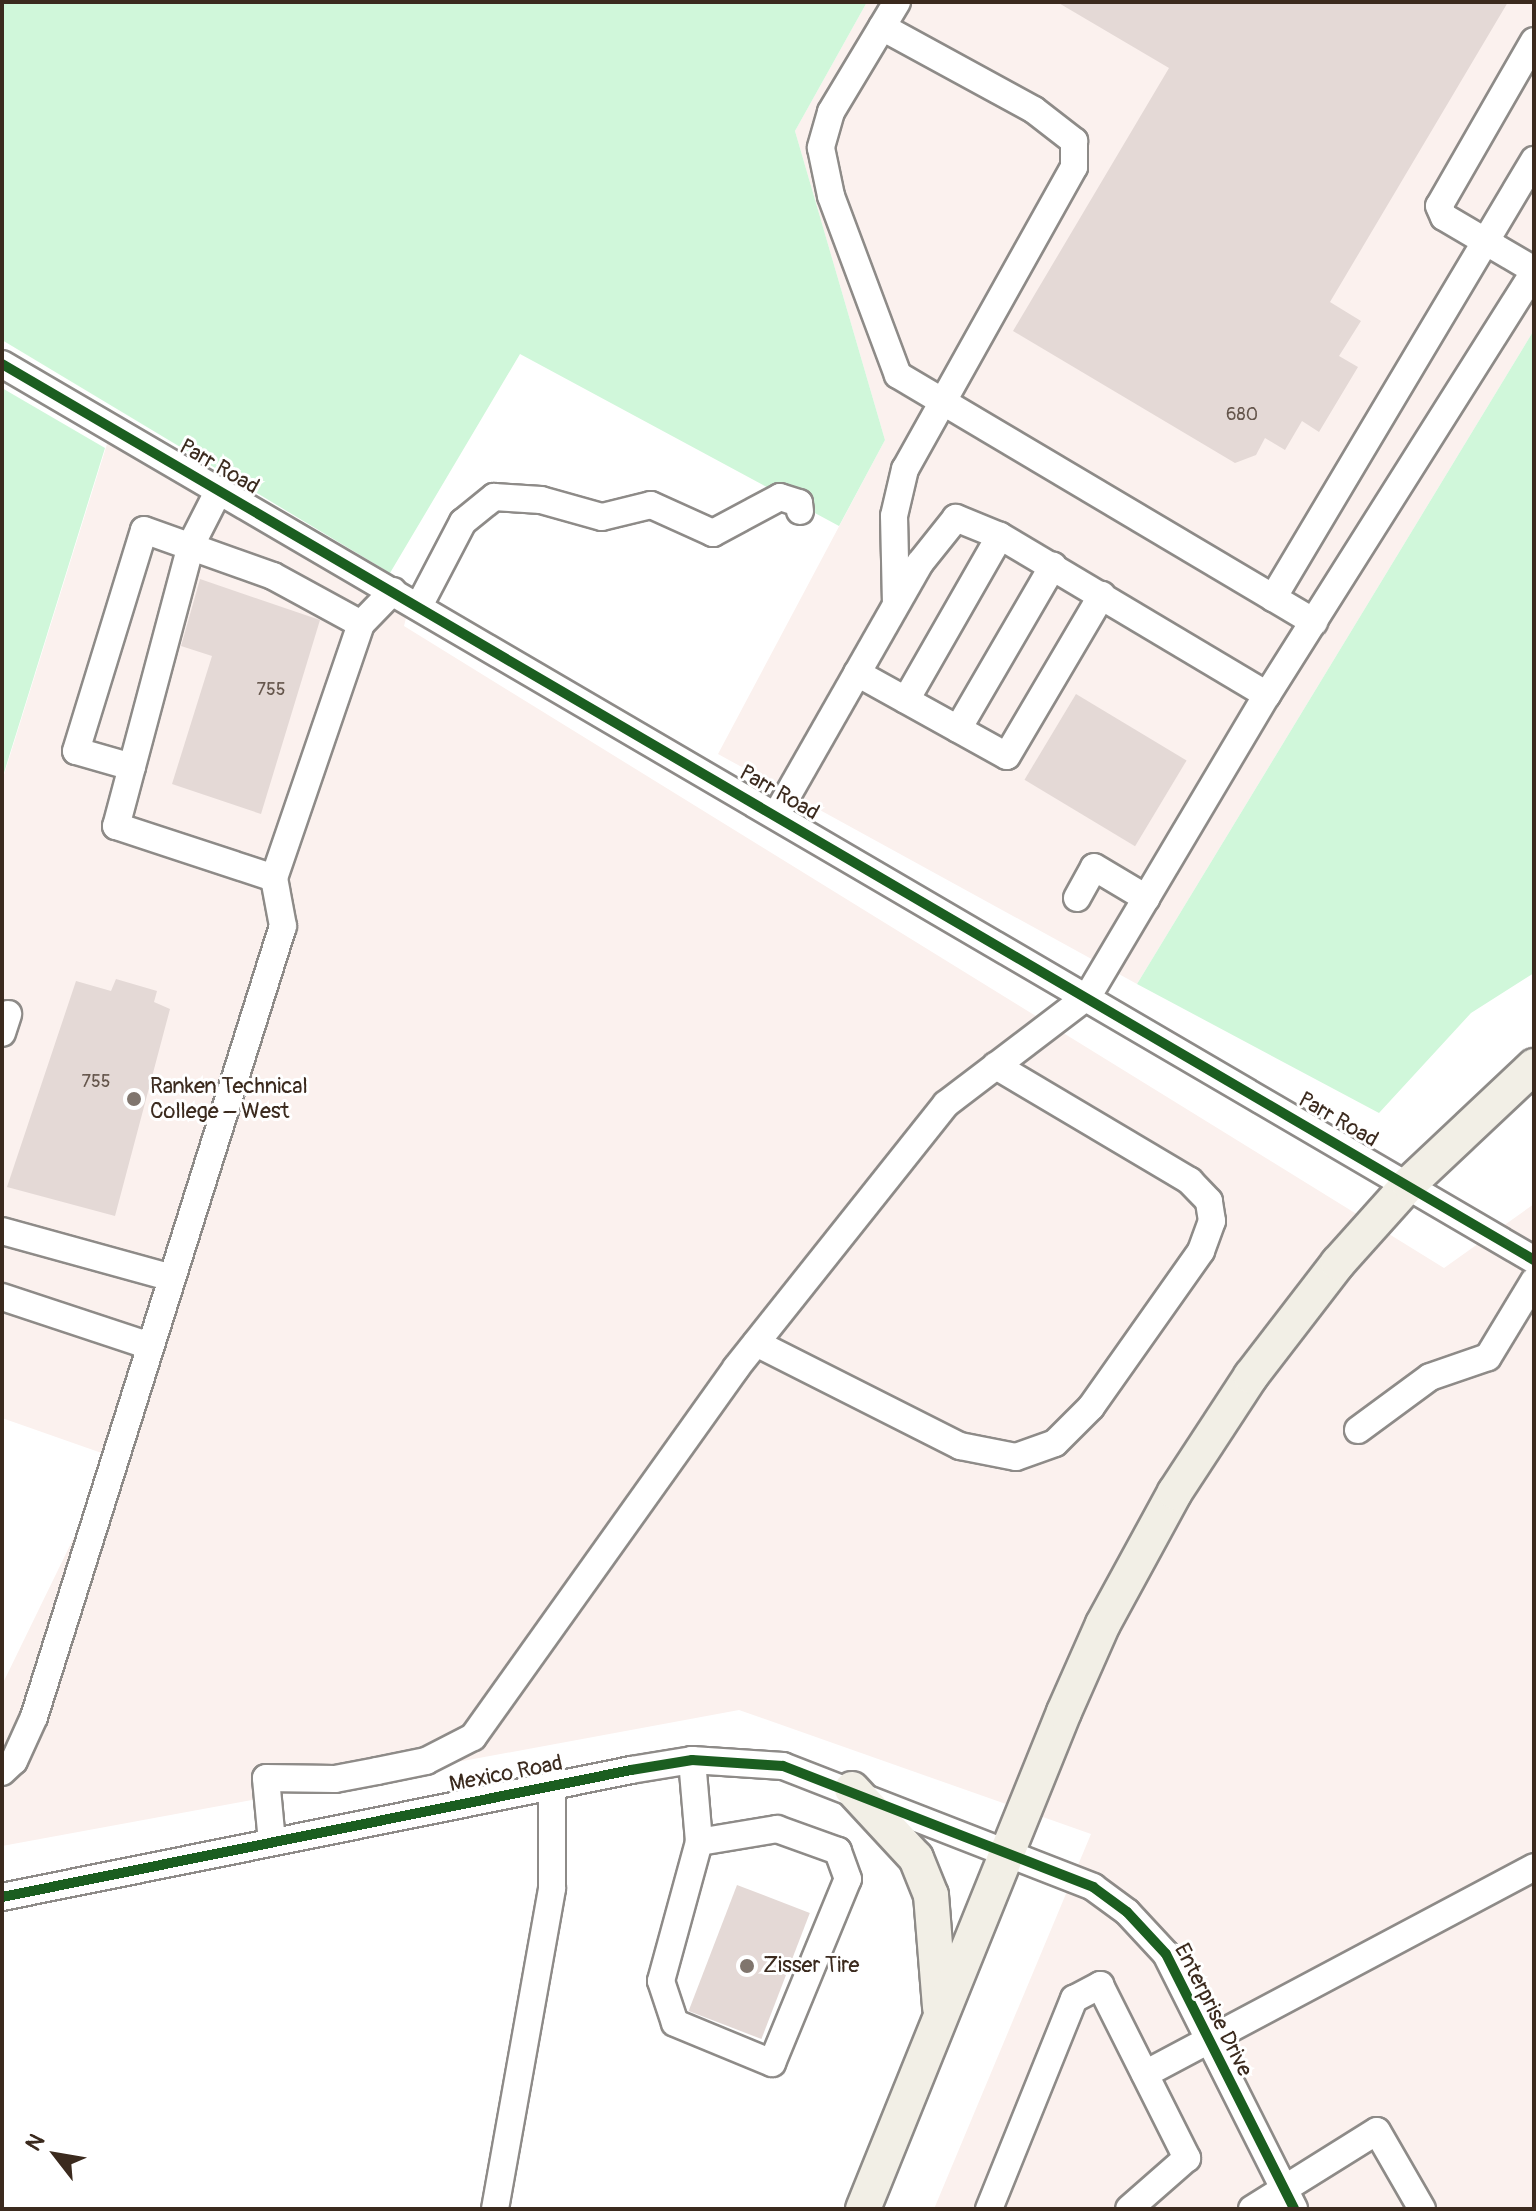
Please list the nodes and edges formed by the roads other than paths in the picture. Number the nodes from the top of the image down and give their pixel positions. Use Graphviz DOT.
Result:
graph roads {
  1 [pos="897,2"];
  2 [pos="882,27"];
  3 [pos="1534,41"];
  4 [pos="1534,160"];
  5 [pos="1485,242"];
  6 [pos="1534,271"];
  7 [pos="2,364"];
  8 [pos="938,403"];
  9 [pos="219,490"];
  10 [pos="800,511"];
  11 [pos="1000,536"];
  12 [pos="191,545"];
  13 [pos="1053,566"];
  14 [pos="393,591"];
  15 [pos="1102,595"];
  16 [pos="1273,598"];
  17 [pos="896,604"];
  18 [pos="419,606"];
  19 [pos="1314,622"];
  20 [pos="361,624"];
  21 [pos="857,673"];
  22 [pos="1267,695"];
  23 [pos="906,700"];
  24 [pos="958,729"];
  25 [pos="132,767"];
  26 [pos="776,815"];
  27 [pos="274,878"];
  28 [pos="1077,898"];
  29 [pos="1146,898"];
  30 [pos="1088,996"];
  31 [pos="996,1066"];
  32 [pos="1534,1066"];
  33 [pos="1409,1184"];
  34 [pos="2,1231"];
  35 [pos="1534,1260"];
  36 [pos="169,1277"];
  37 [pos="1534,1281"];
  38 [pos="2,1297"];
  39 [pos="756,1343"];
  40 [pos="147,1345"];
  41 [pos="1358,1430"];
  42 [pos="692,1760"];
  43 [pos="2,1772"];
  44 [pos="552,1785"];
  45 [pos="852,1789"];
  46 [pos="272,1842"];
  47 [pos="699,1842"];
  48 [pos="1008,1852"];
  49 [pos="1534,1867"];
  50 [pos="2,1897"];
  51 [pos="941,2015"];
  52 [pos="1209,2043"];
  53 [pos="1145,2074"];
  54 [pos="1288,2200"];
  55 [pos="495,2209"];
  56 [pos="863,2209"];
  57 [pos="989,2209"];
  58 [pos="1129,2209"];
  59 [pos="1252,2209"];
  60 [pos="1422,2209"];
  1 -- 2 [label="street"];
  2 -- 8 [label="street"];
  2 -- 8 [label="street"];
  3 -- 5 [label="street"];
  4 -- 5 [label="street"];
  5 -- 6 [label="street"];
  5 -- 16 [label="street"];
  6 -- 19 [label="street"];
  7 -- 9 [label="street, Parr Road"];
  8 -- 16 [label="street"];
  8 -- 17 [label="street"];
  9 -- 12 [label="street"];
  9 -- 14 [label="street, Parr Road"];
  10 -- 18 [label="street"];
  11 -- 13 [label="street"];
  11 -- 17 [label="street"];
  11 -- 23 [label="street"];
  12 -- 20 [label="street"];
  12 -- 25 [label="street"];
  12 -- 25 [label="street"];
  13 -- 15 [label="street"];
  13 -- 24 [label="street"];
  14 -- 18 [label="street, Parr Road"];
  14 -- 20 [label="street"];
  15 -- 22 [label="street"];
  15 -- 24 [label="street"];
  16 -- 19 [label="street"];
  17 -- 21 [label="street"];
  18 -- 26 [label="street, Parr Road"];
  19 -- 22 [label="street"];
  20 -- 27 [label="street"];
  21 -- 23 [label="street"];
  21 -- 26 [label="street"];
  22 -- 29 [label="street"];
  23 -- 24 [label="street"];
  25 -- 27 [label="street"];
  26 -- 30 [label="street, Parr Road"];
  27 -- 36 [label="street"];
  28 -- 29 [label="street"];
  29 -- 30 [label="street"];
  30 -- 31 [label="street"];
  30 -- 33 [label="street, Parr Road"];
  31 -- 39 [label="street"];
  31 -- 39 [label="street"];
  32 -- 33 [label="main road"];
  33 -- 35 [label="street, Parr Road"];
  33 -- 48 [label="main road"];
  34 -- 36 [label="street"];
  36 -- 40 [label="street"];
  37 -- 41 [label="street"];
  38 -- 40 [label="street"];
  39 -- 46 [label="street"];
  40 -- 43 [label="street"];
  42 -- 44 [label="street, Mexico Road"];
  42 -- 45 [label="street, Mexico Road"];
  42 -- 47 [label="street"];
  44 -- 46 [label="street, Mexico Road"];
  44 -- 55 [label="street"];
  45 -- 48 [label="street, Mexico Road"];
  45 -- 51 [label="main road"];
  46 -- 50 [label="street, Mexico Road"];
  47 -- 47 [label="street"];
  48 -- 51 [label="main road"];
  48 -- 52 [label="street, Enterprise Drive"];
  49 -- 52 [label="street"];
  51 -- 56 [label="main road"];
  52 -- 53 [label="street"];
  52 -- 54 [label="street, Enterprise Drive"];
  53 -- 57 [label="street"];
  53 -- 58 [label="street"];
  54 -- 59 [label="street"];
  54 -- 60 [label="street"];
}
